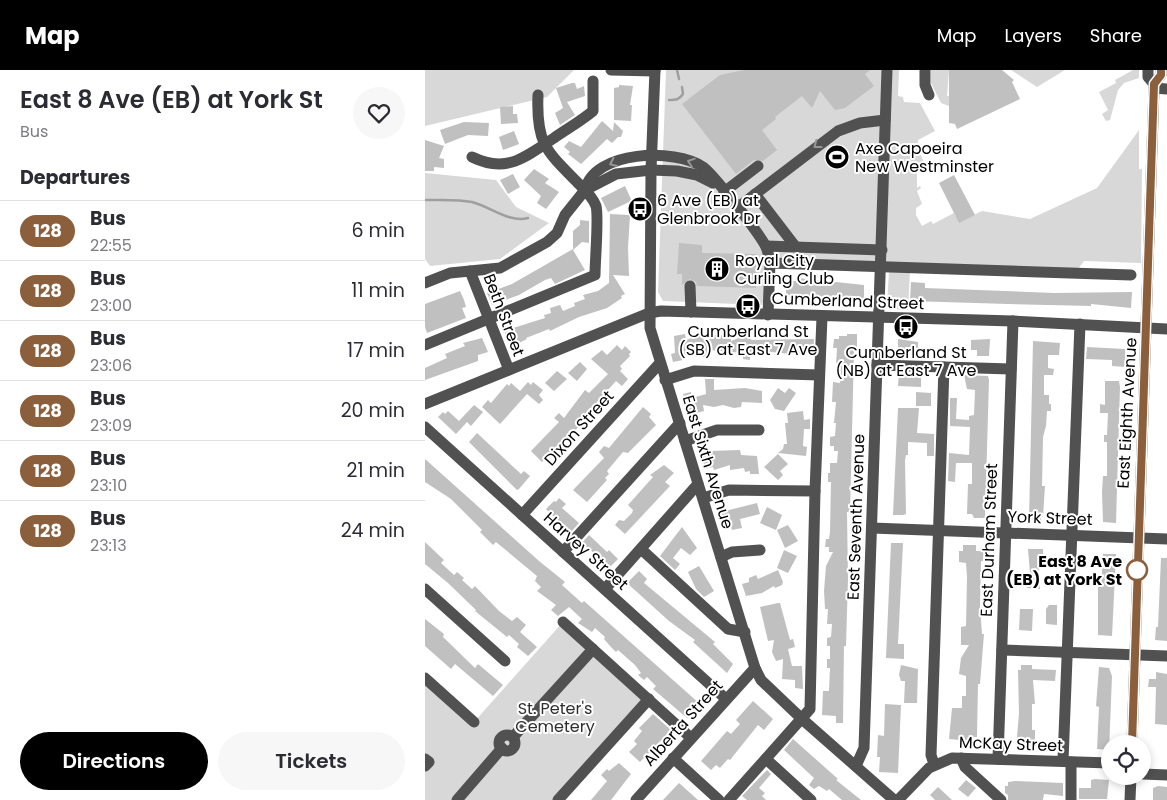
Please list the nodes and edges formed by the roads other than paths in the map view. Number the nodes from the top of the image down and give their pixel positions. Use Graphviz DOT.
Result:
graph roads {
  1 [pos="611,70"];
  2 [pos="887,70"];
  3 [pos="925,70"];
  4 [pos="1148,70"];
  5 [pos="1161,70"];
  6 [pos="655,71"];
  7 [pos="593,81"];
  8 [pos="1154,86"];
  9 [pos="1167,89"];
  10 [pos="929,94"];
  11 [pos="538,95"];
  12 [pos="885,120"];
  13 [pos="544,145"];
  14 [pos="652,156"];
  15 [pos="472,157"];
  16 [pos="758,166"];
  17 [pos="651,170"];
  18 [pos="722,189"];
  19 [pos="585,190"];
  20 [pos="755,194"];
  21 [pos="737,208"];
  22 [pos="766,246"];
  23 [pos="795,246"];
  24 [pos="882,257"];
  25 [pos="757,259"];
  26 [pos="769,261"];
  27 [pos="470,271"];
  28 [pos="1131,275"];
  29 [pos="425,283"];
  30 [pos="690,286"];
  31 [pos="691,312"];
  32 [pos="649,313"];
  33 [pos="768,315"];
  34 [pos="822,317"];
  35 [pos="488,319"];
  36 [pos="878,319"];
  37 [pos="1013,322"];
  38 [pos="1080,324"];
  39 [pos="1147,328"];
  40 [pos="1167,329"];
  41 [pos="425,345"];
  42 [pos="660,363"];
  43 [pos="877,364"];
  44 [pos="944,367"];
  45 [pos="1011,369"];
  46 [pos="509,370"];
  47 [pos="819,374"];
  48 [pos="665,380"];
  49 [pos="425,404"];
  50 [pos="680,423"];
  51 [pos="425,426"];
  52 [pos="759,430"];
  53 [pos="685,441"];
  54 [pos="698,484"];
  55 [pos="815,491"];
  56 [pos="703,498"];
  57 [pos="522,515"];
  58 [pos="872,528"];
  59 [pos="939,531"];
  60 [pos="1005,533"];
  61 [pos="1071,535"];
  62 [pos="1138,537"];
  63 [pos="1167,538"];
  64 [pos="641,549"];
  65 [pos="760,550"];
  66 [pos="563,552"];
  67 [pos="721,557"];
  68 [pos="425,589"];
  69 [pos="605,589"];
  70 [pos="563,622"];
  71 [pos="745,632"];
  72 [pos="593,649"];
  73 [pos="1001,650"];
  74 [pos="1067,653"];
  75 [pos="1135,655"];
  76 [pos="1167,656"];
  77 [pos="505,661"];
  78 [pos="755,668"];
  79 [pos="425,678"];
  80 [pos="649,699"];
  81 [pos="725,699"];
  82 [pos="802,719"];
  83 [pos="474,722"];
  84 [pos="1132,735"];
  85 [pos="691,738"];
  86 [pos="673,758"];
  87 [pos="961,758"];
  88 [pos="425,759"];
  89 [pos="766,759"];
  90 [pos="997,759"];
  91 [pos="1067,761"];
  92 [pos="1101,763"];
  93 [pos="934,764"];
  94 [pos="425,766"];
  95 [pos="855,766"];
  96 [pos="1151,774"];
  97 [pos="1167,775"];
  98 [pos="1131,785"];
  99 [pos="716,799"];
  100 [pos="457,800"];
  101 [pos="558,800"];
  102 [pos="635,800"];
  103 [pos="729,800"];
  104 [pos="811,800"];
  105 [pos="896,800"];
  106 [pos="1001,800"];
  107 [pos="1071,800"];
  108 [pos="1130,800"];
  1 -- 6 [label="street"];
  2 -- 12 [label="street, East Seventh Avenue"];
  3 -- 10 [label="street"];
  4 -- 8 [label="street, East Eighth Avenue"];
  5 -- 8 [label="street, East Eighth Avenue"];
  6 -- 14 [label="street, East Sixth Avenue"];
  7 -- 13 [label="street"];
  8 -- 9 [label="street"];
  8 -- 39 [label="street, East Eighth Avenue"];
  11 -- 13 [label="street"];
  12 -- 20 [label="street, one-way"];
  12 -- 24 [label="street, East Seventh Avenue"];
  13 -- 15 [label="street"];
  13 -- 19 [label="street"];
  14 -- 17 [label="street, East Sixth Avenue"];
  18 -- 14 [label="street, one-way"];
  14 -- 19 [label="street, one-way"];
  16 -- 18 [label="street"];
  17 -- 18 [label="street"];
  17 -- 19 [label="street"];
  17 -- 32 [label="street, East Sixth Avenue"];
  18 -- 21 [label="street"];
  19 -- 27 [label="street"];
  19 -- 35 [label="street"];
  20 -- 21 [label="street"];
  20 -- 23 [label="street"];
  21 -- 22 [label="street"];
  22 -- 23 [label="street"];
  22 -- 26 [label="street"];
  23 -- 24 [label="street"];
  24 -- 26 [label="street"];
  24 -- 28 [label="street"];
  24 -- 36 [label="street, East Seventh Avenue"];
  25 -- 26 [label="street"];
  26 -- 33 [label="street"];
  27 -- 29 [label="street"];
  27 -- 35 [label="street, Beth Street"];
  30 -- 31 [label="street"];
  31 -- 32 [label="street, Cumberland Street"];
  31 -- 33 [label="street, Cumberland Street"];
  32 -- 42 [label="street, East Sixth Avenue"];
  32 -- 46 [label="street, Cumberland Street"];
  33 -- 34 [label="street, Cumberland Street"];
  34 -- 36 [label="street, Cumberland Street"];
  34 -- 47 [label="street"];
  35 -- 41 [label="street"];
  35 -- 46 [label="street, Beth Street"];
  36 -- 37 [label="street, Cumberland Street"];
  36 -- 43 [label="street, East Seventh Avenue"];
  37 -- 38 [label="street, Cumberland Street"];
  37 -- 45 [label="street, East Durham Street"];
  38 -- 39 [label="street, Cumberland Street"];
  38 -- 61 [label="street"];
  39 -- 40 [label="street, Cumberland Street"];
  39 -- 62 [label="street, East Eighth Avenue"];
  42 -- 48 [label="street, East Sixth Avenue"];
  42 -- 57 [label="street, Dixon Street"];
  43 -- 44 [label="street"];
  43 -- 58 [label="street, East Seventh Avenue"];
  44 -- 45 [label="street"];
  44 -- 59 [label="street"];
  45 -- 60 [label="street, East Durham Street"];
  46 -- 49 [label="street, Cumberland Street"];
  47 -- 48 [label="street"];
  47 -- 55 [label="street"];
  48 -- 50 [label="street, East Sixth Avenue"];
  50 -- 53 [label="street, East Sixth Avenue"];
  50 -- 66 [label="street"];
  51 -- 57 [label="street, Harvey Street"];
  52 -- 53 [label="street"];
  53 -- 54 [label="street, East Sixth Avenue"];
  54 -- 56 [label="street, East Sixth Avenue"];
  54 -- 64 [label="street"];
  55 -- 56 [label="street"];
  55 -- 82 [label="street"];
  56 -- 67 [label="street, East Sixth Avenue"];
  57 -- 66 [label="street, Harvey Street"];
  58 -- 59 [label="street, York Street"];
  58 -- 95 [label="street, East Seventh Avenue"];
  59 -- 60 [label="street, York Street"];
  59 -- 93 [label="street"];
  60 -- 61 [label="street, York Street"];
  60 -- 73 [label="street, East Durham Street"];
  61 -- 62 [label="street, York Street"];
  61 -- 74 [label="street"];
  62 -- 63 [label="street, York Street"];
  62 -- 75 [label="street, East Eighth Avenue"];
  64 -- 69 [label="street"];
  64 -- 71 [label="street"];
  65 -- 67 [label="street"];
  66 -- 69 [label="street, Harvey Street"];
  67 -- 71 [label="street, East Sixth Avenue"];
  68 -- 77 [label="street"];
  69 -- 81 [label="street, Harvey Street"];
  70 -- 72 [label="street"];
  71 -- 78 [label="street, East Sixth Avenue"];
  72 -- 80 [label="street"];
  72 -- 100 [label="street"];
  73 -- 74 [label="street"];
  73 -- 90 [label="street, East Durham Street"];
  74 -- 75 [label="street"];
  74 -- 91 [label="street"];
  75 -- 76 [label="street"];
  75 -- 84 [label="street, East Eighth Avenue"];
  78 -- 81 [label="street, Alberta Street"];
  78 -- 82 [label="street, East Sixth Avenue"];
  79 -- 83 [label="street"];
  80 -- 85 [label="street"];
  80 -- 101 [label="street"];
  81 -- 85 [label="street, Alberta Street"];
  82 -- 89 [label="street"];
  82 -- 95 [label="street, East Sixth Avenue"];
  85 -- 86 [label="street, Alberta Street"];
  86 -- 99 [label="street"];
  86 -- 102 [label="street, Alberta Street"];
  87 -- 90 [label="street, McKay Street"];
  87 -- 93 [label="street, McKay Street"];
  87 -- 106 [label="street"];
  88 -- 94 [label="street"];
  89 -- 103 [label="street"];
  89 -- 104 [label="street"];
  90 -- 91 [label="street, McKay Street"];
  91 -- 92 [label="street, McKay Street"];
  91 -- 107 [label="street"];
  93 -- 105 [label="street"];
  95 -- 105 [label="street, East Sixth Avenue"];
  96 -- 97 [label="street"];
  98 -- 108 [label="street"];
}
